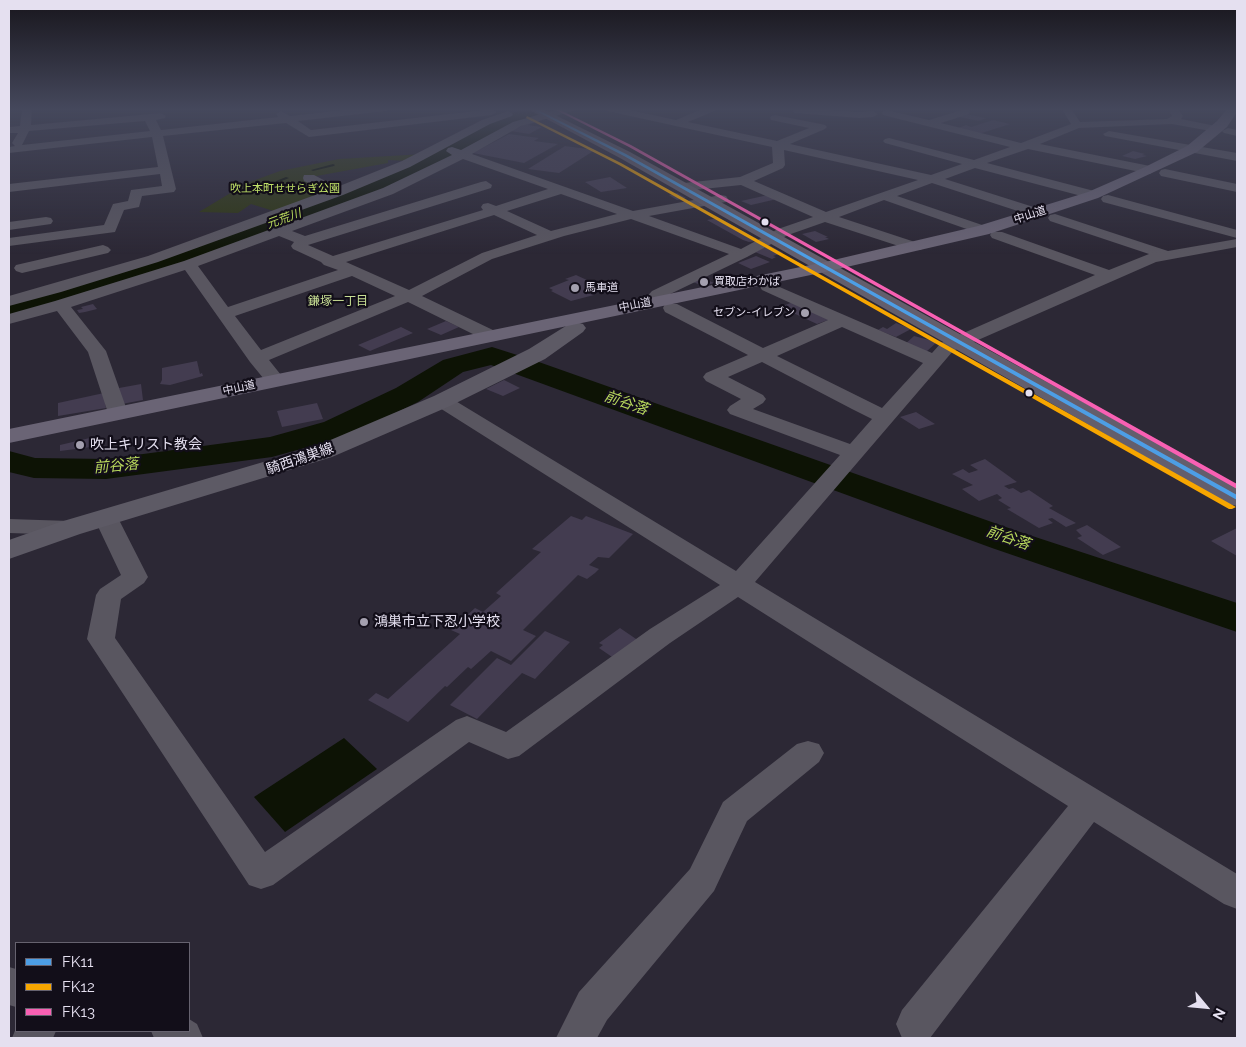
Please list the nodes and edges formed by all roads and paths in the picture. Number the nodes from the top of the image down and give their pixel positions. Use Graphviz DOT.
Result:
graph roads {
  1 [pos="15,157"];
  2 [pos="162,157"];
  3 [pos="419,157"];
  4 [pos="457,157"];
  5 [pos="471,157"];
  6 [pos="631,157"];
  7 [pos="779,157"];
  8 [pos="830,157"];
  9 [pos="851,157"];
  10 [pos="948,157"];
  11 [pos="994,157"];
  12 [pos="1081,157"];
  13 [pos="1184,157"];
  14 [pos="844,160"];
  15 [pos="14,163"];
  16 [pos="977,163"];
  17 [pos="165,170"];
  18 [pos="1158,172"];
  19 [pos="309,178"];
  20 [pos="933,179"];
  21 [pos="410,181"];
  22 [pos="743,182"];
  23 [pos="486,185"];
  24 [pos="690,187"];
  25 [pos="9,188"];
  26 [pos="1237,188"];
  27 [pos="560,190"];
  28 [pos="338,192"];
  29 [pos="453,195"];
  30 [pos="884,196"];
  31 [pos="1100,197"];
  32 [pos="715,200"];
  33 [pos="496,210"];
  34 [pos="632,215"];
  35 [pos="1047,215"];
  36 [pos="825,216"];
  37 [pos="9,226"];
  38 [pos="92,232"];
  39 [pos="279,232"];
  40 [pos="990,233"];
  41 [pos="1237,234"];
  42 [pos="778,235"];
  43 [pos="550,236"];
  44 [pos="44,238"];
  45 [pos="304,241"];
  46 [pos="9,242"];
  47 [pos="1237,242"];
  48 [pos="916,247"];
  49 [pos="742,254"];
  50 [pos="1166,255"];
  51 [pos="9,257"];
  52 [pos="329,262"];
  53 [pos="189,264"];
  54 [pos="22,268"];
  55 [pos="839,268"];
  56 [pos="351,271"];
  57 [pos="1109,275"];
  58 [pos="768,287"];
  59 [pos="409,296"];
  60 [pos="58,297"];
  61 [pos="9,301"];
  62 [pos="650,302"];
  63 [pos="672,308"];
  64 [pos="224,314"];
  65 [pos="9,319"];
  66 [pos="842,320"];
  67 [pos="576,328"];
  68 [pos="489,335"];
  69 [pos="956,342"];
  70 [pos="760,355"];
  71 [pos="257,358"];
  72 [pos="276,380"];
  73 [pos="442,401"];
  74 [pos="118,413"];
  75 [pos="884,417"];
  76 [pos="16,440"];
  77 [pos="854,453"];
  78 [pos="1237,482"];
  79 [pos="1237,498"];
  80 [pos="106,518"];
  81 [pos="9,526"];
  82 [pos="70,528"];
  83 [pos="9,550"];
  84 [pos="738,585"];
  85 [pos="808,753"];
  86 [pos="1090,803"];
  87 [pos="1237,893"];
  88 [pos="916,1024"];
  89 [pos="576,1038"];
  1 -- 15 [label="street"];
  2 -- 17 [label="street"];
  3 -- 28 [label="street"];
  4 -- 21 [label="street"];
  5 -- 27 [label="street"];
  6 -- 24 [label="main road"];
  7 -- 22 [label="street"];
  8 -- 14 [label="street"];
  9 -- 14 [label="street"];
  10 -- 16 [label="street"];
  11 -- 16 [label="street"];
  12 -- 18 [label="street"];
  13 -- 18 [label="highway, 中山道"];
  14 -- 20 [label="street"];
  16 -- 20 [label="street"];
  16 -- 31 [label="street"];
  17 -- 25 [label="street"];
  17 -- 38 [label="street"];
  18 -- 26 [label="street"];
  18 -- 31 [label="highway, 中山道"];
  19 -- 28 [label="street"];
  20 -- 30 [label="street"];
  20 -- 35 [label="street"];
  21 -- 29 [label="street"];
  21 -- 39 [label="street"];
  22 -- 24 [label="street"];
  22 -- 36 [label="street"];
  23 -- 29 [label="street"];
  24 -- 32 [label="main road"];
  27 -- 33 [label="street"];
  27 -- 34 [label="street"];
  28 -- 60 [label="street"];
  29 -- 33 [label="street"];
  29 -- 45 [label="street"];
  30 -- 36 [label="street"];
  30 -- 40 [label="street"];
  31 -- 35 [label="highway, 中山道"];
  31 -- 41 [label="street"];
  32 -- 34 [label="street"];
  32 -- 42 [label="main road"];
  33 -- 43 [label="street"];
  33 -- 52 [label="street"];
  34 -- 43 [label="street"];
  34 -- 49 [label="street"];
  35 -- 40 [label="highway, 中山道"];
  35 -- 50 [label="street"];
  36 -- 42 [label="street"];
  36 -- 48 [label="street"];
  37 -- 44 [label="street"];
  38 -- 44 [label="street"];
  38 -- 54 [label="street"];
  39 -- 45 [label="street"];
  39 -- 53 [label="street"];
  40 -- 48 [label="highway, 中山道"];
  40 -- 55 [label="highway, 中山道"];
  40 -- 57 [label="street"];
  42 -- 49 [label="street"];
  42 -- 55 [label="main road"];
  43 -- 59 [label="street"];
  44 -- 46 [label="street"];
  45 -- 52 [label="street"];
  47 -- 50 [label="street"];
  48 -- 55 [label="highway, 中山道"];
  49 -- 62 [label="street"];
  50 -- 57 [label="street"];
  51 -- 54 [label="street"];
  52 -- 56 [label="street"];
  53 -- 60 [label="street"];
  53 -- 64 [label="street"];
  54 -- 60 [label="street"];
  55 -- 58 [label="highway, 中山道"];
  55 -- 62 [label="highway, 中山道"];
  55 -- 69 [label="main road"];
  56 -- 59 [label="street"];
  56 -- 64 [label="street"];
  57 -- 69 [label="street"];
  58 -- 63 [label="highway, 中山道"];
  58 -- 66 [label="street"];
  59 -- 68 [label="street"];
  59 -- 71 [label="street"];
  60 -- 61 [label="street"];
  60 -- 65 [label="street"];
  60 -- 74 [label="street"];
  62 -- 68 [label="highway, 中山道"];
  63 -- 67 [label="highway, 中山道"];
  63 -- 70 [label="street"];
  64 -- 71 [label="street"];
  66 -- 69 [label="street"];
  66 -- 70 [label="street"];
  67 -- 73 [label="main road, 騎西鴻巣線"];
  67 -- 76 [label="highway, 中山道"];
  68 -- 72 [label="highway, 中山道"];
  69 -- 75 [label="street"];
  69 -- 78 [label="main road"];
  69 -- 79 [label="main road"];
  70 -- 75 [label="street"];
  70 -- 77 [label="street"];
  71 -- 72 [label="street"];
  72 -- 74 [label="highway, 中山道"];
  73 -- 80 [label="main road, 騎西鴻巣線"];
  73 -- 84 [label="street"];
  74 -- 76 [label="highway, 中山道"];
  75 -- 77 [label="street"];
  77 -- 84 [label="street"];
  80 -- 82 [label="main road, 騎西鴻巣線"];
  80 -- 84 [label="street"];
  81 -- 82 [label="street"];
  82 -- 83 [label="main road, 騎西鴻巣線"];
  84 -- 86 [label="street"];
  85 -- 89 [label="street"];
  86 -- 87 [label="street"];
  86 -- 88 [label="street"];
}
